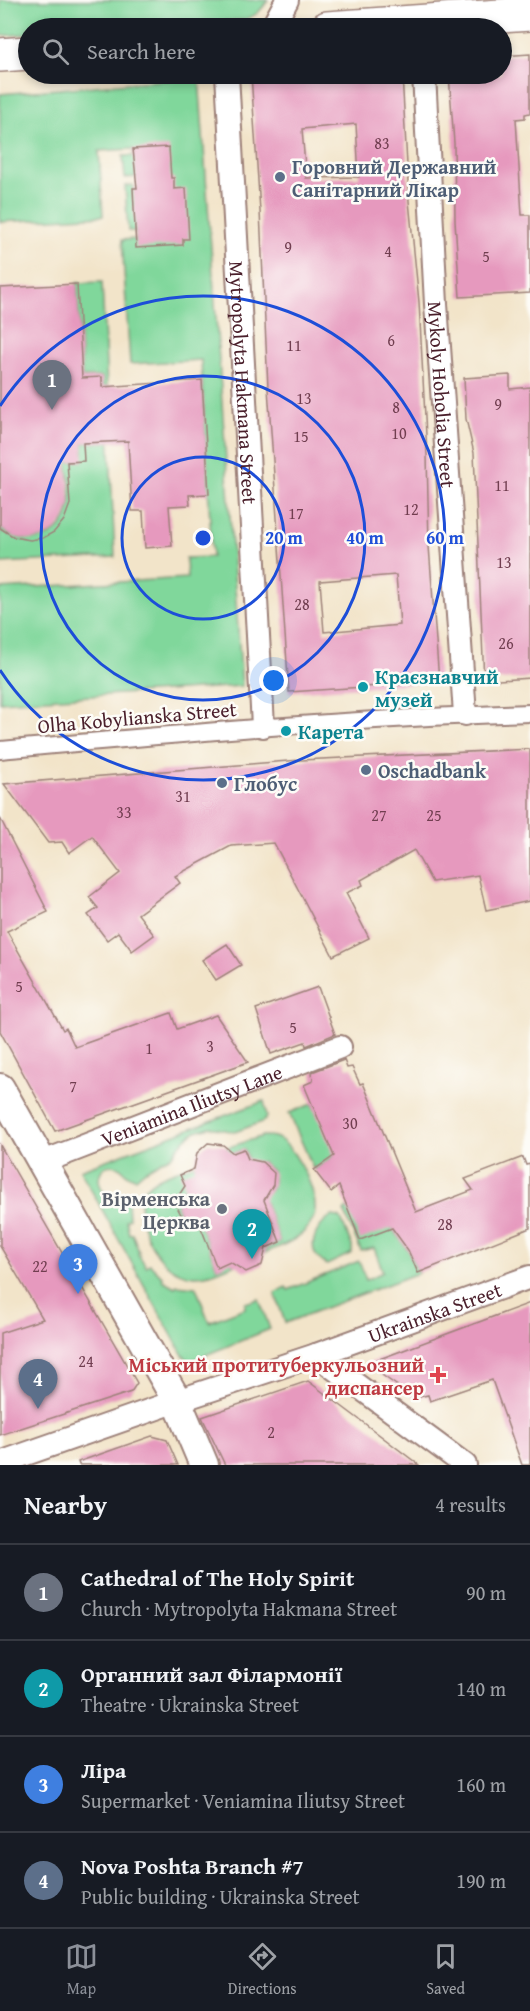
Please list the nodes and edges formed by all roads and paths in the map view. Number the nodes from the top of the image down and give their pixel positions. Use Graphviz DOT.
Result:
graph roads {
  1 [pos="287,0"];
  2 [pos="530,14"];
  3 [pos="277,18"];
  4 [pos="490,18"];
  5 [pos="18,54"];
  6 [pos="0,55"];
  7 [pos="228,84"];
  8 [pos="425,84"];
  9 [pos="530,713"];
  10 [pos="465,714"];
  11 [pos="263,726"];
  12 [pos="0,750"];
  13 [pos="340,1047"];
  14 [pos="0,1088"];
  15 [pos="43,1162"];
  16 [pos="530,1277"];
  17 [pos="316,1355"];
  18 [pos="177,1401"];
  19 [pos="0,1462"];
  20 [pos="204,1465"];
  21 [pos="465,1465"];
  1 -- 3 [label="street"];
  2 -- 4 [label="main road"];
  5 -- 6 [label="main road"];
  7 -- 11 [label="street, Mytropolyta Hakmana Street"];
  8 -- 10 [label="street, Mykoly Hoholia Street"];
  9 -- 10 [label="street, Olha Kobylianska Street"];
  10 -- 11 [label="street, Olha Kobylianska Street"];
  11 -- 12 [label="street, Olha Kobylianska Street"];
  13 -- 15 [label="street, Veniamina Iliutsy Lane"];
  14 -- 15 [label="street"];
  15 -- 18 [label="street"];
  16 -- 17 [label="street, Ukrainska Street"];
  17 -- 18 [label="street, Ukrainska Street"];
  17 -- 21 [label="street"];
  18 -- 19 [label="street, Ukrainska Street"];
  18 -- 20 [label="street"];
}
